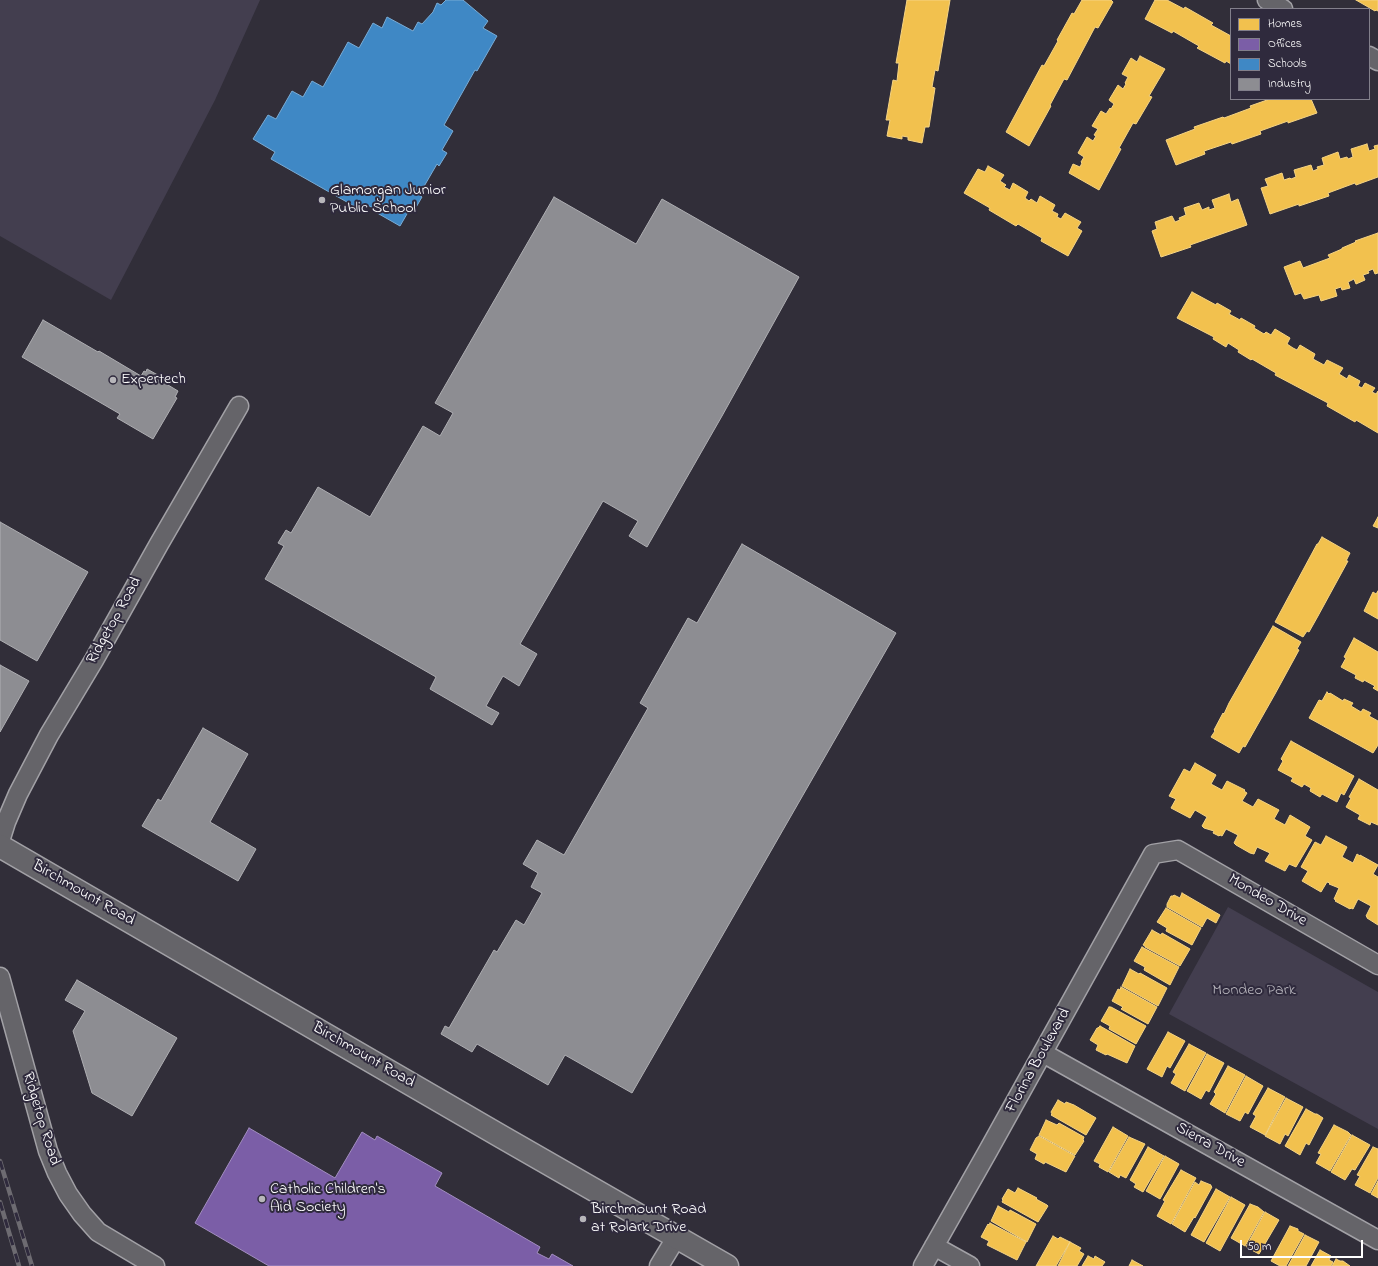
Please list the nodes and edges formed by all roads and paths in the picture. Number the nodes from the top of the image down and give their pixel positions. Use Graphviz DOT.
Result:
graph roads {
  1 [pos="1267,0"];
  2 [pos="1281,8"];
  3 [pos="239,406"];
  4 [pos="0,841"];
  5 [pos="0,846"];
  6 [pos="1153,854"];
  7 [pos="1378,964"];
  8 [pos="0,977"];
  9 [pos="1043,1053"];
  10 [pos="676,1238"];
  11 [pos="1378,1240"];
  12 [pos="934,1246"];
  13 [pos="155,1266"];
  14 [pos="660,1266"];
  15 [pos="727,1266"];
  16 [pos="923,1266"];
  17 [pos="970,1266"];
  1 -- 2 [label="street"];
  3 -- 4 [label="street, Ridgetop Road"];
  5 -- 10 [label="main road, Birchmount Road"];
  6 -- 7 [label="street, Mondeo Drive"];
  6 -- 9 [label="street, Florina Boulevard"];
  8 -- 13 [label="street, Ridgetop Road"];
  9 -- 11 [label="street, Sierra Drive"];
  9 -- 12 [label="street, Florina Boulevard"];
  10 -- 14 [label="street"];
  10 -- 15 [label="main road, Birchmount Road"];
  12 -- 16 [label="street, Florina Boulevard"];
  12 -- 17 [label="street"];
}
